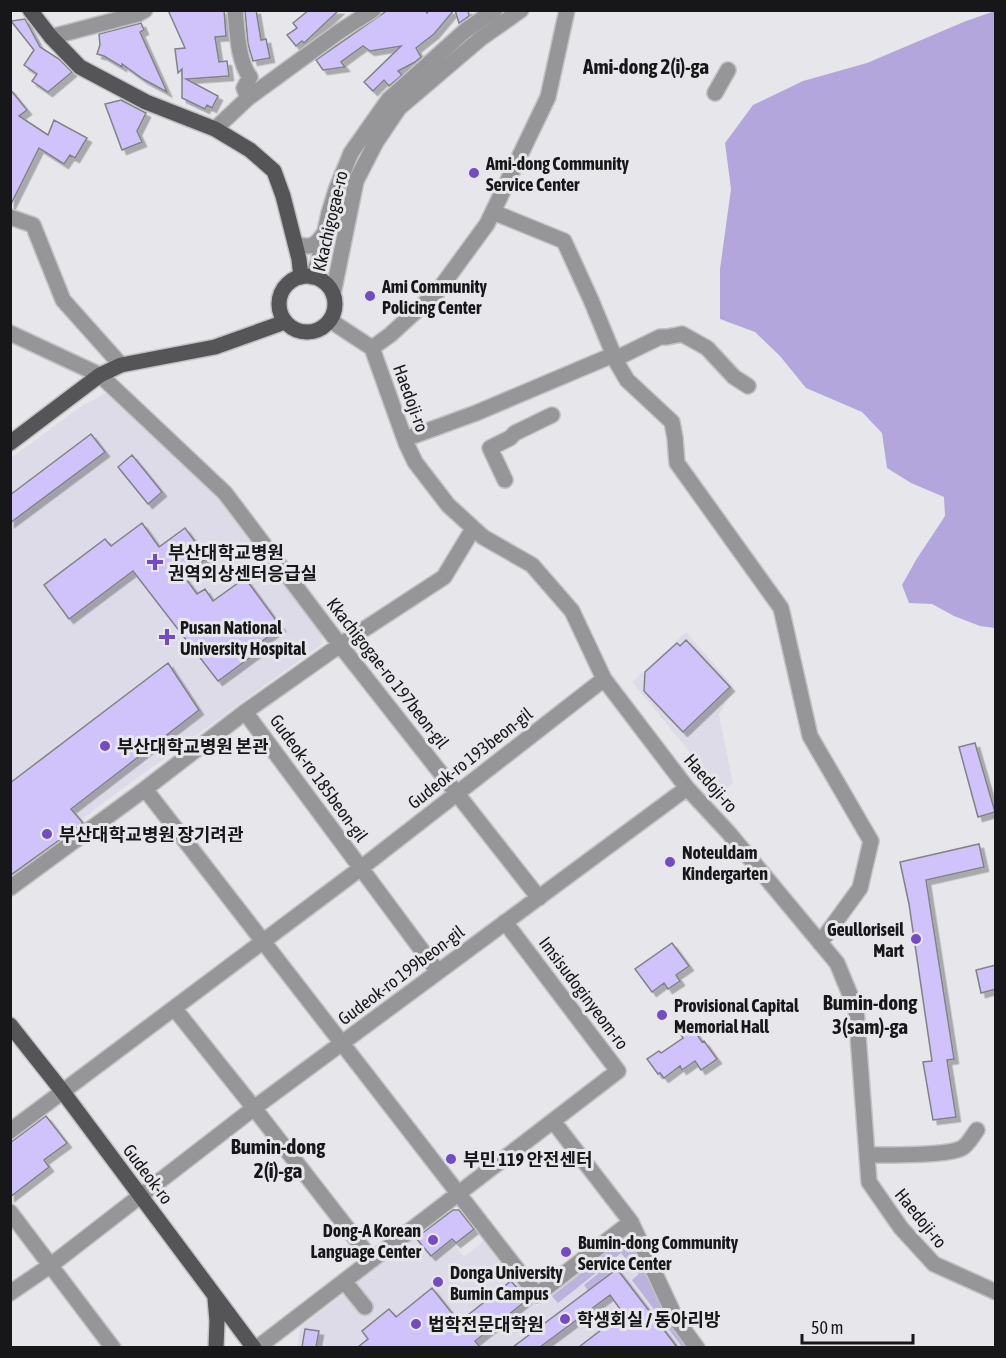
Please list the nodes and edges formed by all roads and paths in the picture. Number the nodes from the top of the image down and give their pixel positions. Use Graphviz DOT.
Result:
graph roads {
  1 [pos="30,10"];
  2 [pos="146,10"];
  3 [pos="235,10"];
  4 [pos="374,10"];
  5 [pos="495,10"];
  6 [pos="521,10"];
  7 [pos="567,10"];
  8 [pos="51,38"];
  9 [pos="728,70"];
  10 [pos="715,93"];
  11 [pos="248,98"];
  12 [pos="215,129"];
  13 [pos="493,212"];
  14 [pos="10,217"];
  15 [pos="325,232"];
  16 [pos="295,243"];
  17 [pos="307,277"];
  18 [pos="333,294"];
  19 [pos="331,320"];
  20 [pos="285,322"];
  21 [pos="10,333"];
  22 [pos="372,348"];
  23 [pos="614,357"];
  24 [pos="121,365"];
  25 [pos="100,375"];
  26 [pos="748,386"];
  27 [pos="552,415"];
  28 [pos="405,439"];
  29 [pos="10,443"];
  30 [pos="505,480"];
  31 [pos="473,529"];
  32 [pos="340,645"];
  33 [pos="604,679"];
  34 [pos="245,712"];
  35 [pos="687,788"];
  36 [pos="145,789"];
  37 [pos="457,794"];
  38 [pos="361,868"];
  39 [pos="10,888"];
  40 [pos="539,898"];
  41 [pos="506,922"];
  42 [pos="264,940"];
  43 [pos="820,943"];
  44 [pos="438,972"];
  45 [pos="174,1008"];
  46 [pos="10,1025"];
  47 [pos="342,1044"];
  48 [pos="63,1092"];
  49 [pos="254,1108"];
  50 [pos="553,1121"];
  51 [pos="977,1130"];
  52 [pos="10,1131"];
  53 [pos="867,1155"];
  54 [pos="458,1194"];
  55 [pos="140,1195"];
  56 [pos="10,1212"];
  57 [pos="631,1222"];
  58 [pos="372,1260"];
  59 [pos="51,1265"];
  60 [pos="344,1281"];
  61 [pos="996,1292"];
  62 [pos="10,1293"];
  63 [pos="214,1295"];
  64 [pos="365,1307"];
  65 [pos="113,1347"];
  66 [pos="216,1347"];
  67 [pos="255,1347"];
  68 [pos="697,1347"];
  1 -- 8 [label="main road"];
  2 -- 8 [label="street"];
  3 -- 11 [label="street"];
  4 -- 11 [label="street"];
  5 -- 15 [label="street"];
  6 -- 18 [label="street, Kkachigogae-ro"];
  7 -- 13 [label="street"];
  8 -- 12 [label="main road"];
  9 -- 10 [label="street"];
  11 -- 12 [label="street"];
  12 -- 16 [label="main road"];
  13 -- 22 [label="street"];
  13 -- 23 [label="street"];
  14 -- 24 [label="street"];
  15 -- 16 [label="street"];
  15 -- 17 [label="street"];
  16 -- 17 [label="main road"];
  17 -- 18 [label="main road"];
  17 -- 20 [label="main road"];
  18 -- 19 [label="main road"];
  19 -- 20 [label="main road"];
  19 -- 22 [label="street, Haedoji-ro"];
  20 -- 24 [label="main road"];
  21 -- 25 [label="street, Kkachigogae-ro 197beon-gil"];
  22 -- 28 [label="street, Haedoji-ro"];
  23 -- 26 [label="street"];
  23 -- 28 [label="street"];
  23 -- 43 [label="street"];
  24 -- 25 [label="main road"];
  25 -- 29 [label="main road"];
  25 -- 32 [label="street, Kkachigogae-ro 197beon-gil"];
  27 -- 30 [label="street"];
  28 -- 31 [label="street, Haedoji-ro"];
  31 -- 32 [label="street, Gudeok-ro 185beon-gil"];
  31 -- 33 [label="street, Haedoji-ro"];
  32 -- 34 [label="street, Gudeok-ro 185beon-gil"];
  32 -- 37 [label="street, Kkachigogae-ro 197beon-gil"];
  33 -- 35 [label="street, Haedoji-ro"];
  33 -- 37 [label="street, Gudeok-ro 193beon-gil"];
  34 -- 36 [label="street, Gudeok-ro 185beon-gil"];
  34 -- 38 [label="street, Gudeok-ro 185beon-gil"];
  35 -- 40 [label="street, Gudeok-ro 199beon-gil"];
  35 -- 43 [label="street, Haedoji-ro"];
  36 -- 39 [label="street, Gudeok-ro 185beon-gil"];
  36 -- 42 [label="street"];
  37 -- 38 [label="street, Gudeok-ro 193beon-gil"];
  37 -- 40 [label="street, Kkachigogae-ro 197beon-gil"];
  38 -- 42 [label="street, Gudeok-ro 193beon-gil"];
  38 -- 44 [label="street"];
  40 -- 41 [label="street, Gudeok-ro 199beon-gil"];
  41 -- 44 [label="street, Gudeok-ro 199beon-gil"];
  41 -- 50 [label="street, Imsisudoginyeom-ro"];
  42 -- 45 [label="street, Gudeok-ro 193beon-gil"];
  42 -- 47 [label="street"];
  43 -- 53 [label="street, Haedoji-ro"];
  44 -- 47 [label="street, Gudeok-ro 199beon-gil"];
  45 -- 48 [label="street, Gudeok-ro 193beon-gil"];
  45 -- 49 [label="street"];
  46 -- 48 [label="main road, Gudeok-ro"];
  47 -- 49 [label="street, Gudeok-ro 199beon-gil"];
  47 -- 54 [label="street"];
  48 -- 52 [label="street, Gudeok-ro 193beon-gil"];
  48 -- 55 [label="main road, Gudeok-ro"];
  49 -- 55 [label="street, Gudeok-ro 199beon-gil"];
  49 -- 58 [label="street"];
  50 -- 54 [label="street, Imsisudoginyeom-ro"];
  50 -- 57 [label="street"];
  51 -- 53 [label="street"];
  53 -- 61 [label="street, Haedoji-ro"];
  54 -- 57 [label="street"];
  54 -- 58 [label="street, Imsisudoginyeom-ro"];
  55 -- 59 [label="street, Gudeok-ro 199beon-gil"];
  55 -- 63 [label="main road, Gudeok-ro"];
  56 -- 59 [label="street"];
  57 -- 68 [label="street"];
  58 -- 60 [label="street, Imsisudoginyeom-ro"];
  59 -- 62 [label="street, Gudeok-ro 199beon-gil"];
  59 -- 65 [label="street"];
  60 -- 64 [label="street"];
  60 -- 67 [label="street, Imsisudoginyeom-ro"];
  63 -- 66 [label="main road"];
  63 -- 67 [label="main road, Gudeok-ro"];
}
